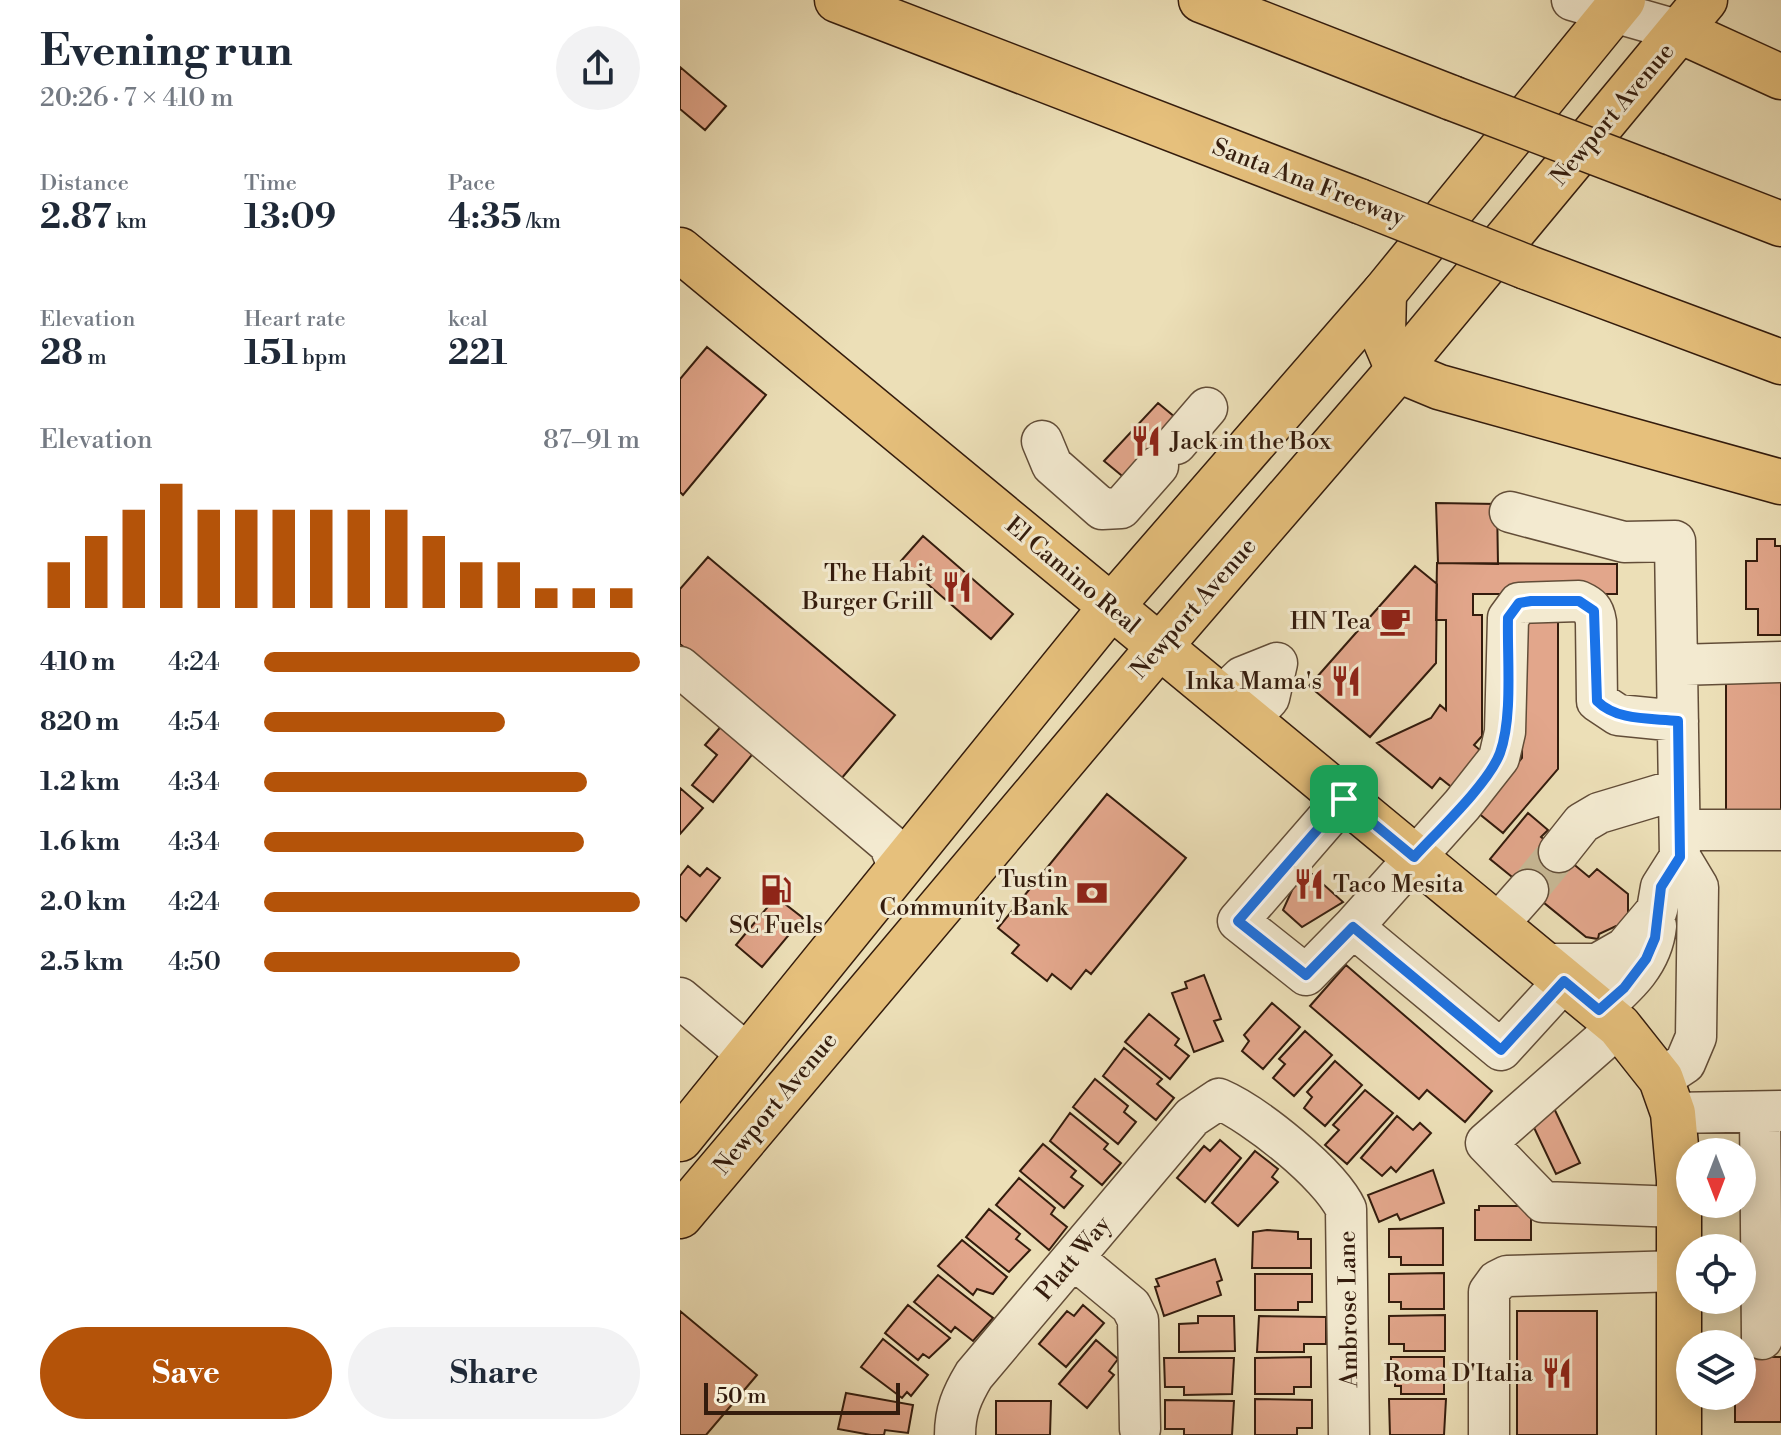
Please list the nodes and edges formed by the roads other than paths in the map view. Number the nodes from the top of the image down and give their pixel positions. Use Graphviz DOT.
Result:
graph roads {
  1 [pos="837,0"];
  2 [pos="1201,0"];
  3 [pos="1602,4"];
  4 [pos="1693,16"];
  5 [pos="1781,77"];
  6 [pos="1781,224"];
  7 [pos="680,250"];
  8 [pos="1384,293"];
  9 [pos="1781,362"];
  10 [pos="1398,370"];
  11 [pos="1207,408"];
  12 [pos="1042,441"];
  13 [pos="1781,482"];
  14 [pos="1510,512"];
  15 [pos="1111,607"];
  16 [pos="1159,647"];
  17 [pos="1781,662"];
  18 [pos="1677,665"];
  19 [pos="680,667"];
  20 [pos="1678,721"];
  21 [pos="1679,789"];
  22 [pos="1344,799"];
  23 [pos="1781,830"];
  24 [pos="1680,844"];
  25 [pos="1559,852"];
  26 [pos="1414,857"];
  27 [pos="899,868"];
  28 [pos="1528,890"];
  29 [pos="943,903"];
  30 [pos="1657,910"];
  31 [pos="1497,925"];
  32 [pos="1353,927"];
  33 [pos="1554,972"];
  34 [pos="680,998"];
  35 [pos="1609,1018"];
  36 [pos="748,1055"];
  37 [pos="1667,1096"];
  38 [pos="1219,1099"];
  39 [pos="1771,1112"];
  40 [pos="680,1139"];
  41 [pos="1676,1179"];
  42 [pos="1676,1207"];
  43 [pos="680,1216"];
  44 [pos="1073,1258"];
  45 [pos="1762,1261"];
  46 [pos="1676,1264"];
  47 [pos="1681,1314"];
  48 [pos="1762,1339"];
  49 [pos="1140,1429"];
  50 [pos="955,1435"];
  51 [pos="1349,1435"];
  52 [pos="1489,1435"];
  53 [pos="1679,1435"];
  1 -- 9 [label="main road, Santa Ana Freeway, bridge"];
  2 -- 6 [label="main road, bridge"];
  3 -- 4 [label="street"];
  3 -- 8 [label="main road, Newport Avenue"];
  4 -- 5 [label="main road"];
  4 -- 10 [label="main road, Newport Avenue"];
  7 -- 15 [label="main road, El Camino Real"];
  8 -- 10 [label="main road"];
  8 -- 15 [label="main road, Newport Avenue"];
  10 -- 13 [label="main road"];
  10 -- 16 [label="main road, Newport Avenue"];
  11 -- 12 [label="street"];
  14 -- 18 [label="street"];
  15 -- 16 [label="main road, El Camino Real"];
  15 -- 27 [label="main road, Newport Avenue"];
  16 -- 22 [label="main road, El Camino Real"];
  16 -- 29 [label="main road, Newport Avenue"];
  17 -- 18 [label="street"];
  18 -- 20 [label="street"];
  19 -- 27 [label="street"];
  20 -- 21 [label="street"];
  20 -- 26 [label="street"];
  21 -- 24 [label="street"];
  21 -- 25 [label="street"];
  22 -- 26 [label="main road, El Camino Real"];
  22 -- 32 [label="street"];
  23 -- 24 [label="street"];
  24 -- 30 [label="street"];
  24 -- 37 [label="street"];
  26 -- 31 [label="main road, El Camino Real"];
  26 -- 32 [label="street"];
  27 -- 29 [label="main road"];
  27 -- 36 [label="main road, Newport Avenue"];
  28 -- 31 [label="street"];
  29 -- 43 [label="main road, Newport Avenue"];
  30 -- 33 [label="street"];
  30 -- 35 [label="street"];
  31 -- 33 [label="main road, El Camino Real"];
  32 -- 33 [label="street"];
  33 -- 35 [label="main road, El Camino Real"];
  34 -- 36 [label="street"];
  35 -- 37 [label="main road, El Camino Real"];
  35 -- 42 [label="street"];
  36 -- 40 [label="main road, Newport Avenue"];
  37 -- 39 [label="street"];
  37 -- 41 [label="main road"];
  38 -- 44 [label="street, Platt Way"];
  38 -- 51 [label="street, Ambrose Lane"];
  39 -- 45 [label="street"];
  44 -- 49 [label="street"];
  44 -- 50 [label="street, Platt Way"];
  45 -- 48 [label="street"];
  46 -- 52 [label="street"];
  47 -- 53 [label="main road"];
}
